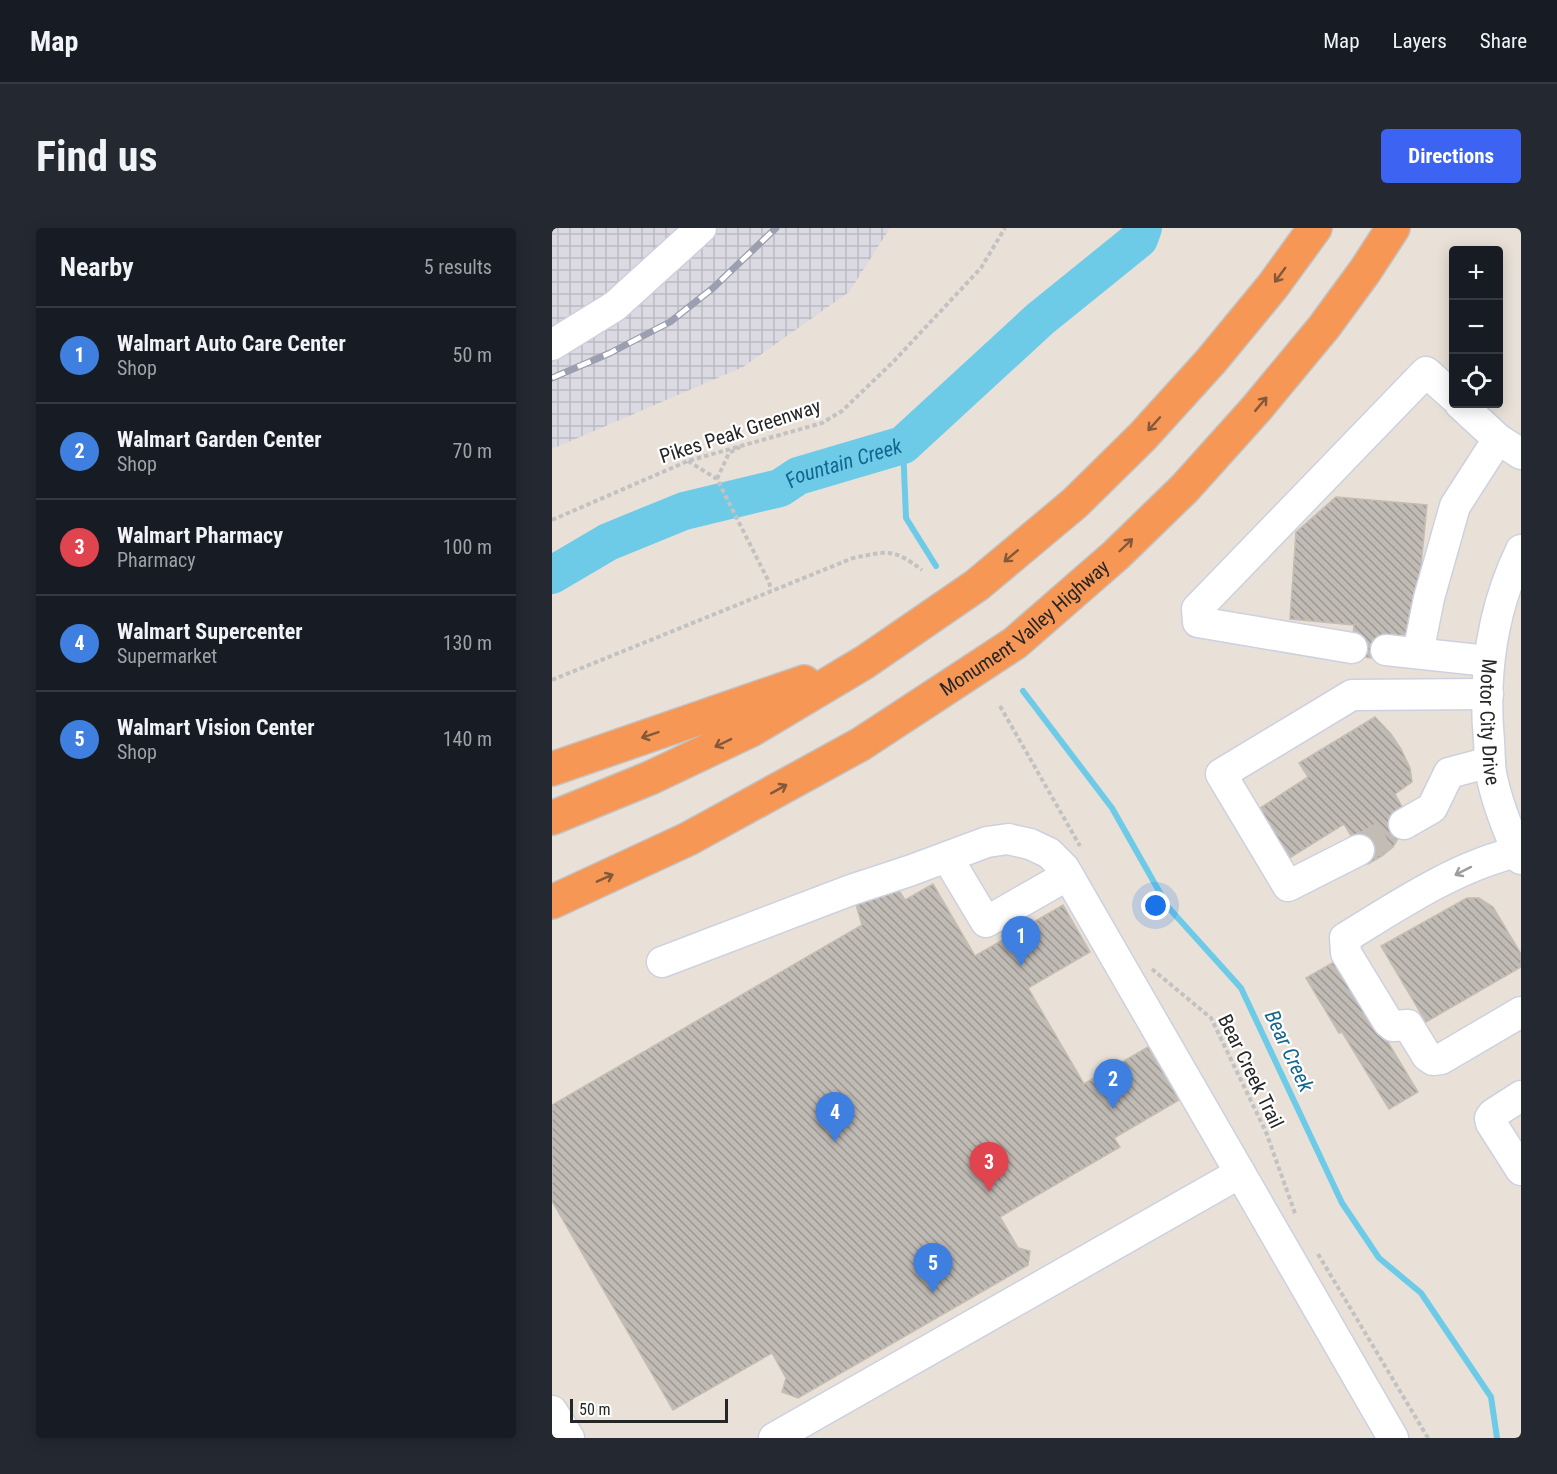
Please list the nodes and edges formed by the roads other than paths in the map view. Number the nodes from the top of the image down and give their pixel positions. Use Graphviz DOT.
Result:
graph roads {
  1 [pos="701,228"];
  2 [pos="1315,228"];
  3 [pos="1393,228"];
  4 [pos="552,345"];
  5 [pos="1449,393"];
  6 [pos="1465,408"];
  7 [pos="1510,446"];
  8 [pos="1521,550"];
  9 [pos="1352,648"];
  10 [pos="1386,651"];
  11 [pos="1418,653"];
  12 [pos="1488,661"];
  13 [pos="865,662"];
  14 [pos="1488,694"];
  15 [pos="1490,762"];
  16 [pos="552,769"];
  17 [pos="1512,805"];
  18 [pos="552,818"];
  19 [pos="1404,824"];
  20 [pos="1359,850"];
  21 [pos="1519,856"];
  22 [pos="947,857"];
  23 [pos="1075,863"];
  24 [pos="552,902"];
  25 [pos="662,962"];
  26 [pos="1521,1012"];
  27 [pos="1521,1096"];
  28 [pos="1517,1154"];
  29 [pos="1240,1173"];
  30 [pos="552,1411"];
  31 [pos="569,1438"];
  32 [pos="774,1438"];
  33 [pos="1393,1438"];
  1 -- 4 [label="street"];
  2 -- 13 [label="highway, one-way"];
  24 -- 3 [label="highway, Monument Valley Highway, one-way"];
  5 -- 9 [label="street"];
  6 -- 7 [label="street"];
  7 -- 11 [label="street"];
  8 -- 12 [label="street, Motor City Drive"];
  10 -- 11 [label="street"];
  11 -- 12 [label="street"];
  12 -- 14 [label="street, Motor City Drive"];
  13 -- 16 [label="highway, one-way"];
  13 -- 18 [label="highway, one-way"];
  14 -- 15 [label="street, Motor City Drive"];
  14 -- 20 [label="street"];
  15 -- 17 [label="street, Motor City Drive"];
  15 -- 19 [label="street"];
  17 -- 21 [label="street, Motor City Drive"];
  21 -- 26 [label="street, one-way"];
  22 -- 23 [label="street"];
  22 -- 23 [label="street"];
  22 -- 25 [label="street"];
  23 -- 29 [label="street"];
  27 -- 28 [label="street"];
  29 -- 32 [label="street"];
  29 -- 33 [label="street"];
  30 -- 31 [label="street"];
}
